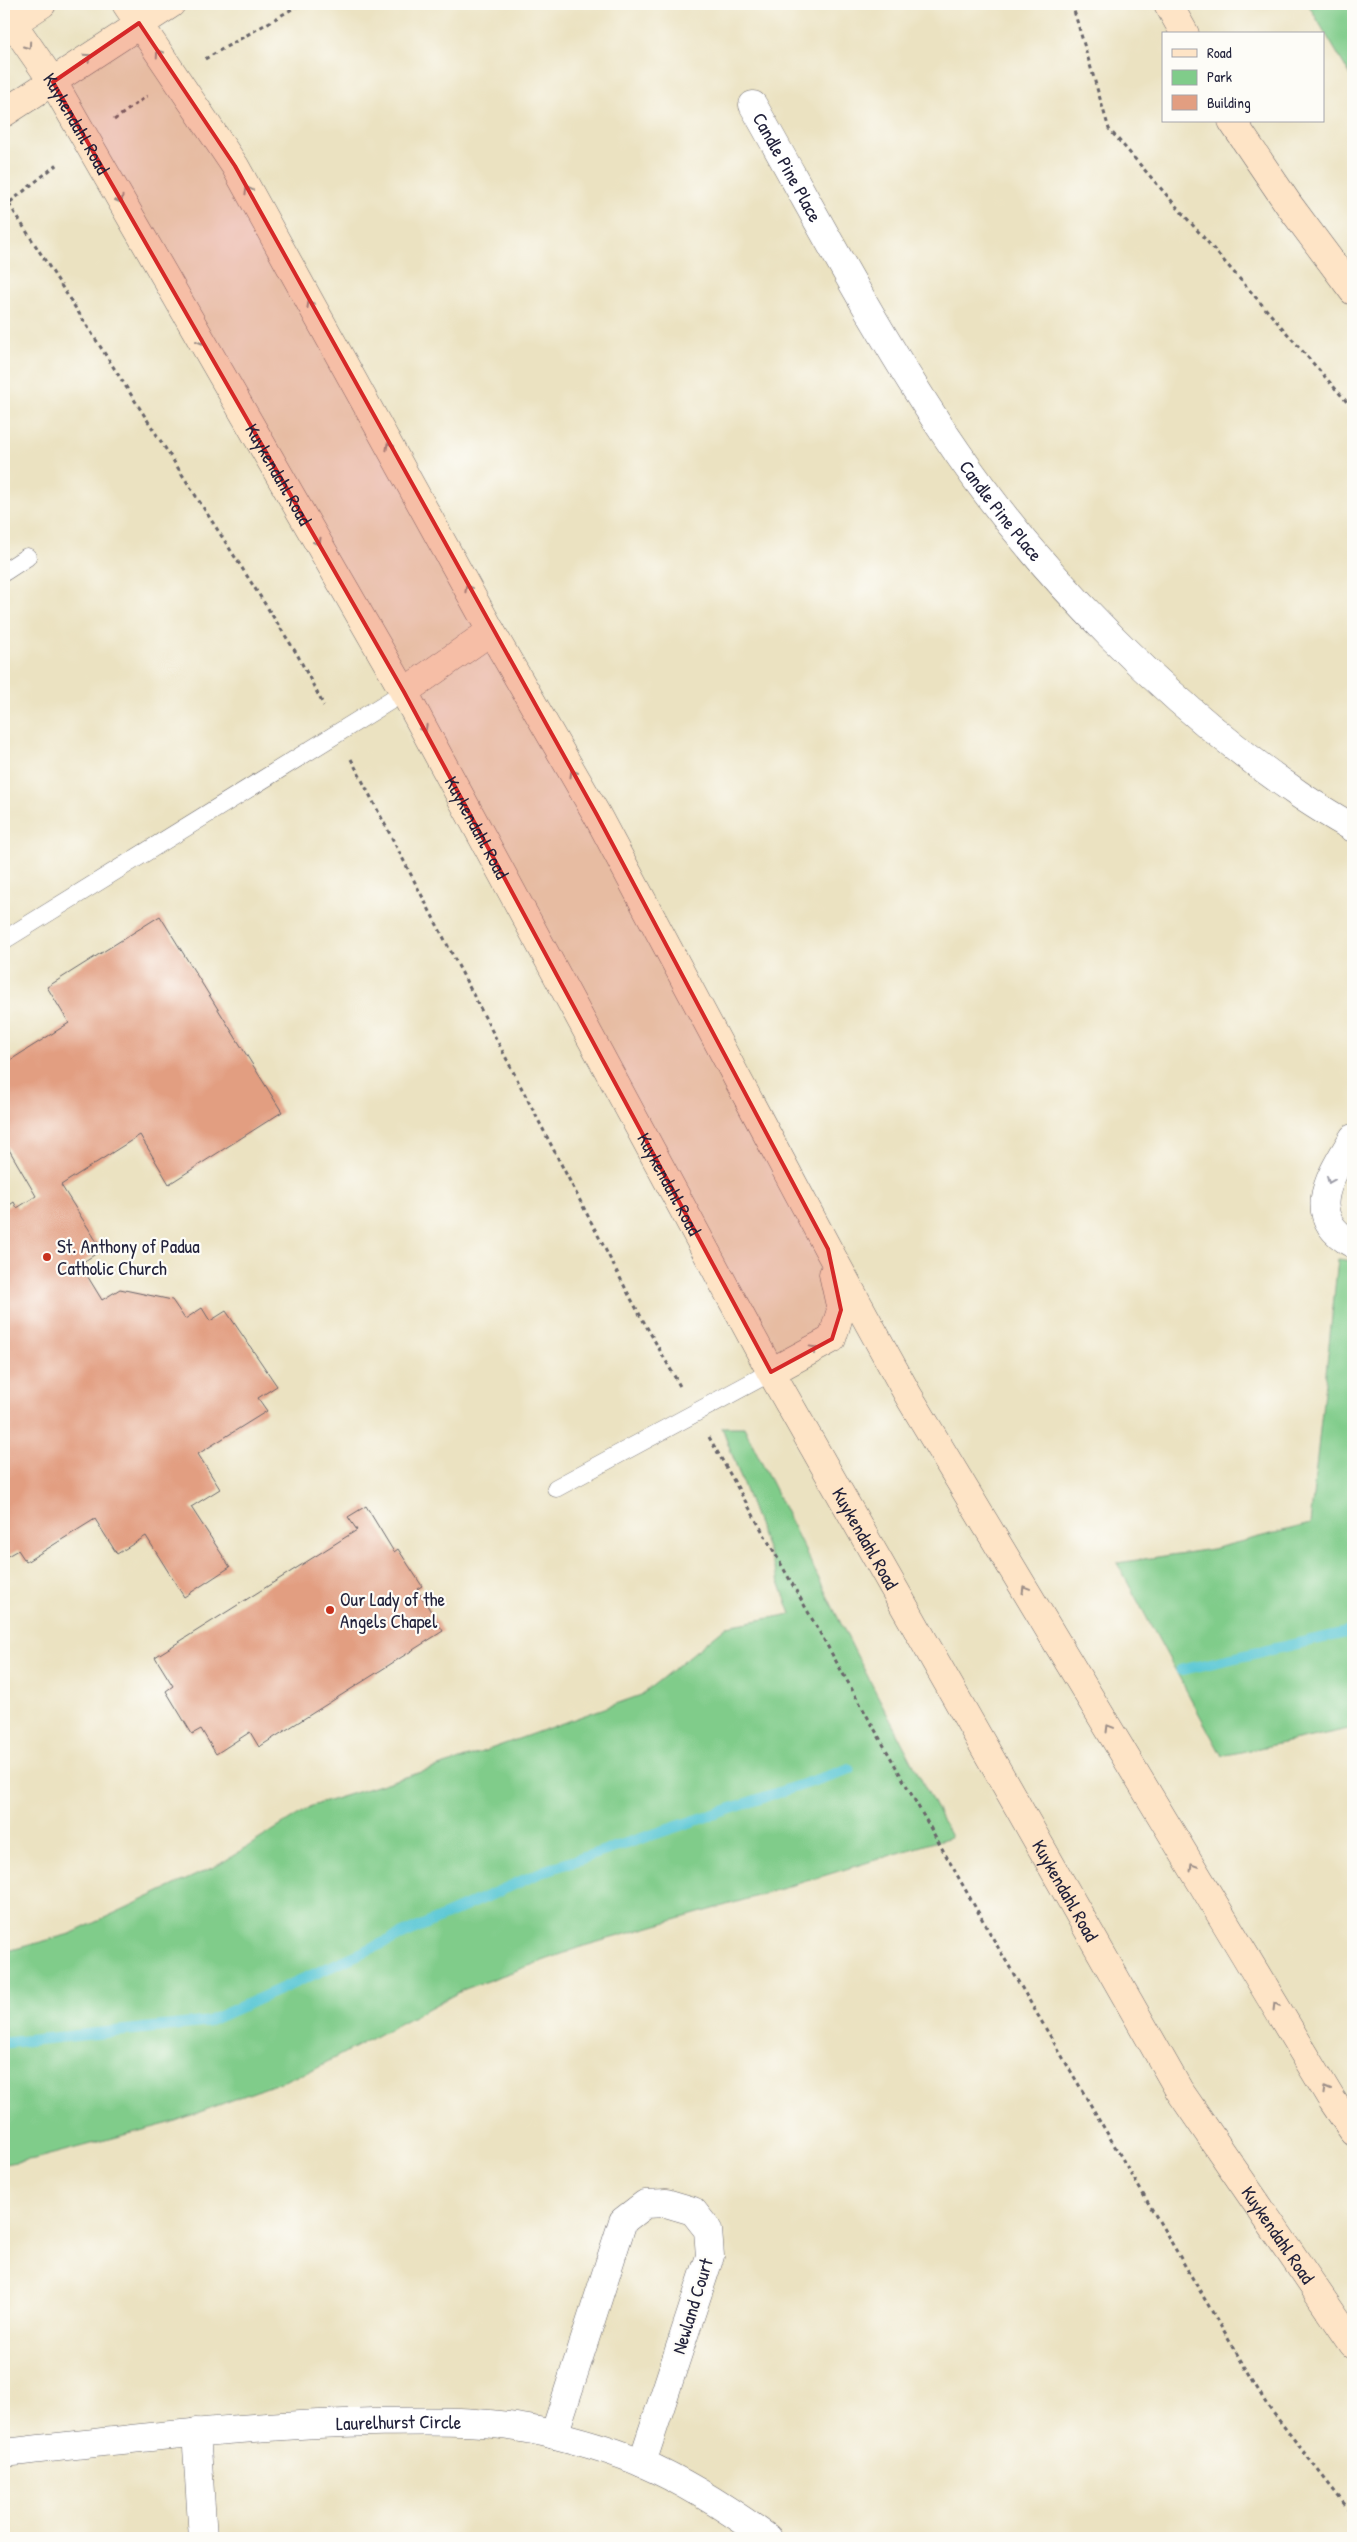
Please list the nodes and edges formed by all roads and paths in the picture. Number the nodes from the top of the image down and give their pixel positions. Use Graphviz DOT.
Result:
graph roads {
  1 [pos="42,4"];
  2 [pos="171,4"];
  3 [pos="1072,4"];
  4 [pos="1168,4"];
  5 [pos="133,13"];
  6 [pos="7,21"];
  7 [pos="1183,32"];
  8 [pos="53,82"];
  9 [pos="753,105"];
  10 [pos="4,113"];
  11 [pos="1233,122"];
  12 [pos="9,204"];
  13 [pos="1353,292"];
  14 [pos="1353,409"];
  15 [pos="27,557"];
  16 [pos="4,572"];
  17 [pos="491,631"];
  18 [pos="404,692"];
  19 [pos="338,734"];
  20 [pos="1353,828"];
  21 [pos="4,940"];
  22 [pos="1353,1138"];
  23 [pos="1353,1244"];
  24 [pos="828,1249"];
  25 [pos="771,1372"];
  26 [pos="696,1413"];
  27 [pos="556,1488"];
  28 [pos="1353,2131"];
  29 [pos="1353,2344"];
  30 [pos="196,2432"];
  31 [pos="554,2435"];
  32 [pos="4,2452"];
  33 [pos="642,2463"];
  34 [pos="1353,2515"];
  35 [pos="204,2538"];
  36 [pos="768,2538"];
  1 -- 6 [label="main road"];
  2 -- 5 [label="main road"];
  3 -- 14 [label="path"];
  4 -- 7 [label="main road"];
  8 -- 5 [label="main road, one-way"];
  17 -- 5 [label="main road, one-way"];
  6 -- 8 [label="main road, Kuykendahl Road, one-way"];
  8 -- 10 [label="main road"];
  8 -- 18 [label="main road, Kuykendahl Road, one-way"];
  9 -- 20 [label="street, Candle Pine Place"];
  11 -- 13 [label="main road"];
  12 -- 19 [label="path"];
  15 -- 16 [label="lane"];
  17 -- 18 [label="main road"];
  24 -- 17 [label="main road, one-way"];
  18 -- 19 [label="lane"];
  18 -- 25 [label="main road, Kuykendahl Road, one-way"];
  19 -- 21 [label="lane"];
  19 -- 26 [label="path"];
  22 -- 23 [label="street, one-way"];
  25 -- 24 [label="main road, one-way"];
  28 -- 24 [label="main road, one-way"];
  25 -- 26 [label="lane"];
  25 -- 29 [label="main road, Kuykendahl Road"];
  26 -- 27 [label="lane"];
  26 -- 34 [label="path"];
  30 -- 31 [label="street, Laurelhurst Circle"];
  30 -- 32 [label="street, Laurelhurst Circle"];
  30 -- 35 [label="street"];
  31 -- 33 [label="street, Laurelhurst Circle"];
  31 -- 33 [label="street, Newland Court"];
  33 -- 36 [label="street, Laurelhurst Circle"];
}
